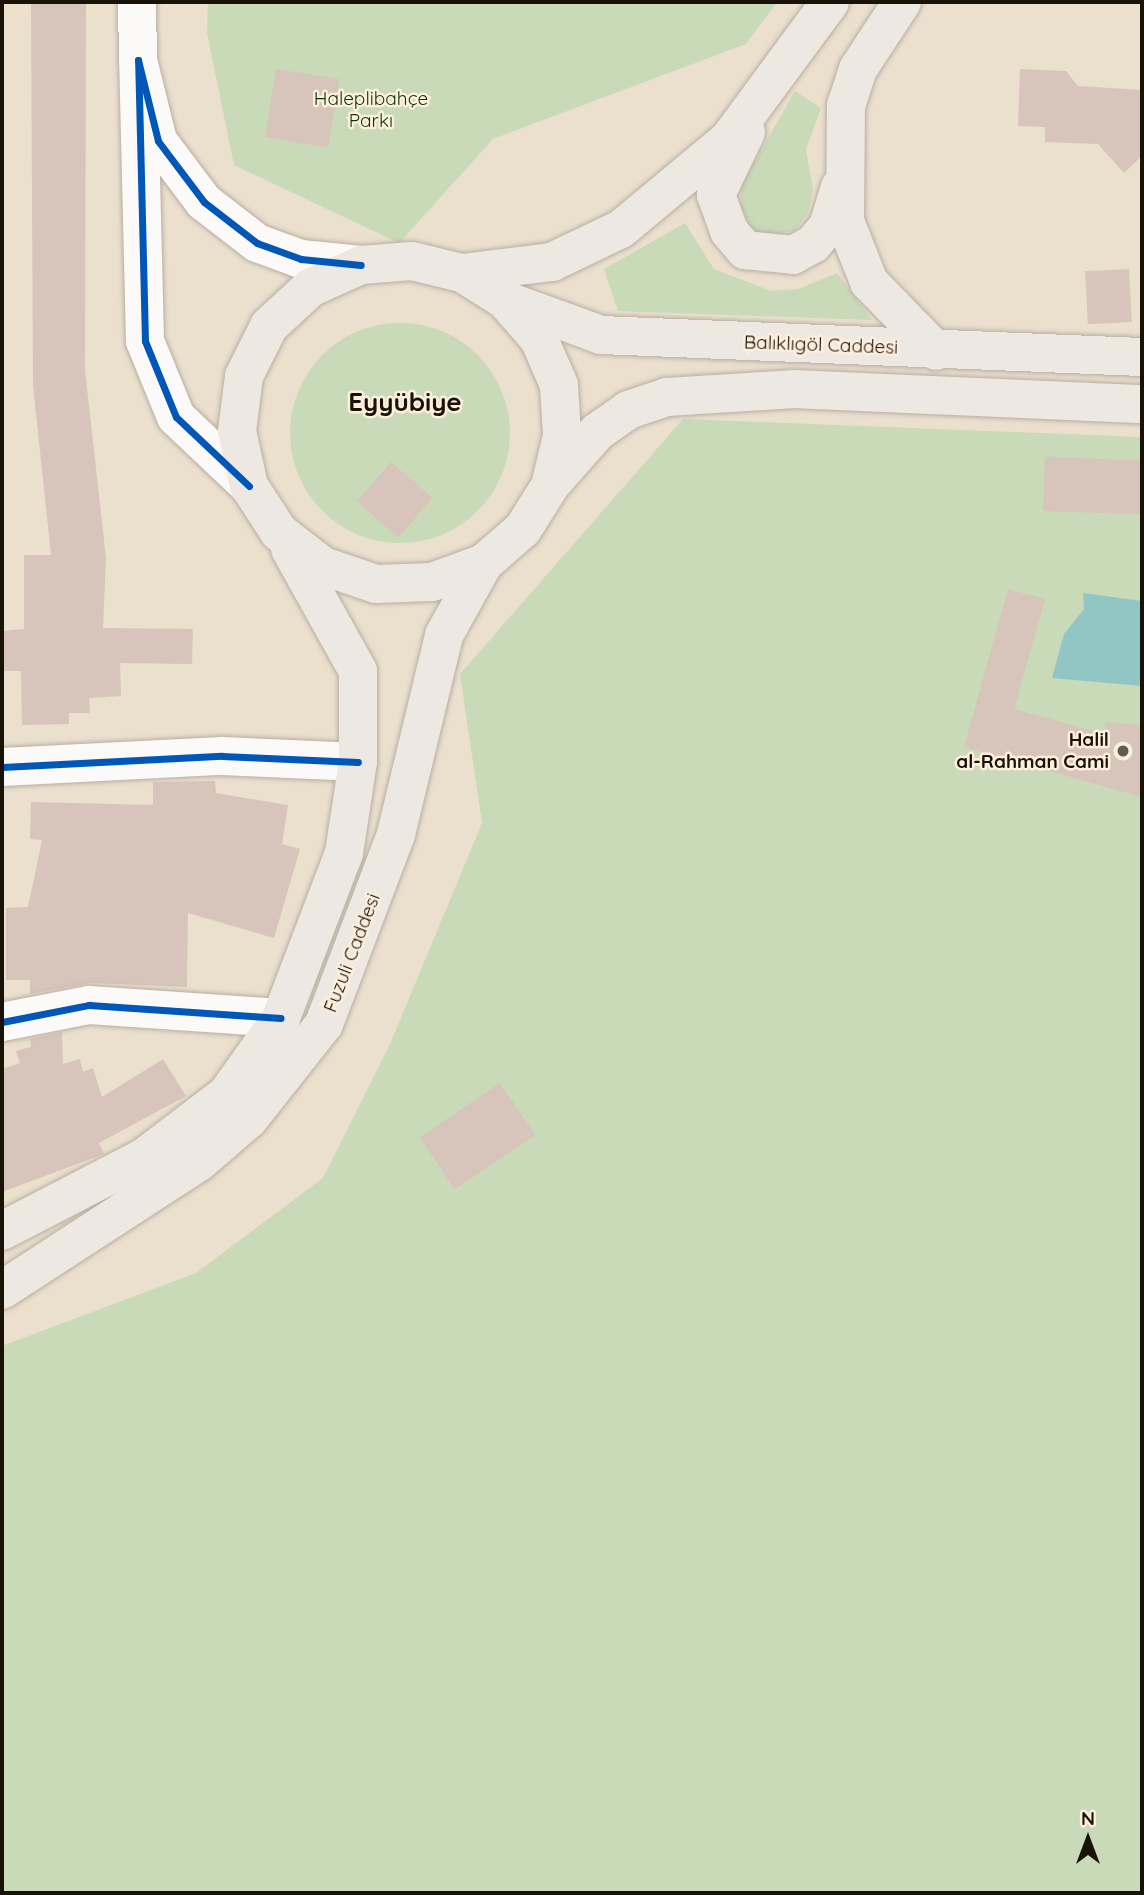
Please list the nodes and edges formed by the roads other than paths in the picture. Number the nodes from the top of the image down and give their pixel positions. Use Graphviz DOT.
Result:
graph roads {
  1 [pos="137,2"];
  2 [pos="830,2"];
  3 [pos="902,2"];
  4 [pos="138,60"];
  5 [pos="771,87"];
  6 [pos="844,174"];
  7 [pos="361,265"];
  8 [pos="462,273"];
  9 [pos="505,300"];
  10 [pos="936,351"];
  11 [pos="1142,357"];
  12 [pos="1142,404"];
  13 [pos="249,485"];
  14 [pos="550,485"];
  15 [pos="279,532"];
  16 [pos="484,562"];
  17 [pos="358,762"];
  18 [pos="2,767"];
  19 [pos="281,1018"];
  20 [pos="2,1022"];
  21 [pos="2,1231"];
  22 [pos="2,1290"];
  1 -- 4 [label="street"];
  2 -- 5 [label="main road"];
  3 -- 6 [label="main road"];
  4 -- 7 [label="street"];
  4 -- 13 [label="street"];
  5 -- 6 [label="main road"];
  5 -- 8 [label="main road"];
  6 -- 10 [label="main road"];
  7 -- 8 [label="main road"];
  7 -- 13 [label="main road"];
  8 -- 9 [label="main road"];
  9 -- 10 [label="main road, Balıklıgöl Caddesi"];
  9 -- 14 [label="main road"];
  10 -- 11 [label="main road, Balıklıgöl Caddesi"];
  12 -- 14 [label="main road"];
  13 -- 15 [label="main road"];
  14 -- 16 [label="main road"];
  15 -- 16 [label="main road"];
  15 -- 17 [label="main road"];
  16 -- 22 [label="main road, Fuzuli Caddesi"];
  17 -- 18 [label="street"];
  17 -- 19 [label="main road"];
  19 -- 20 [label="street"];
  19 -- 21 [label="main road"];
}
